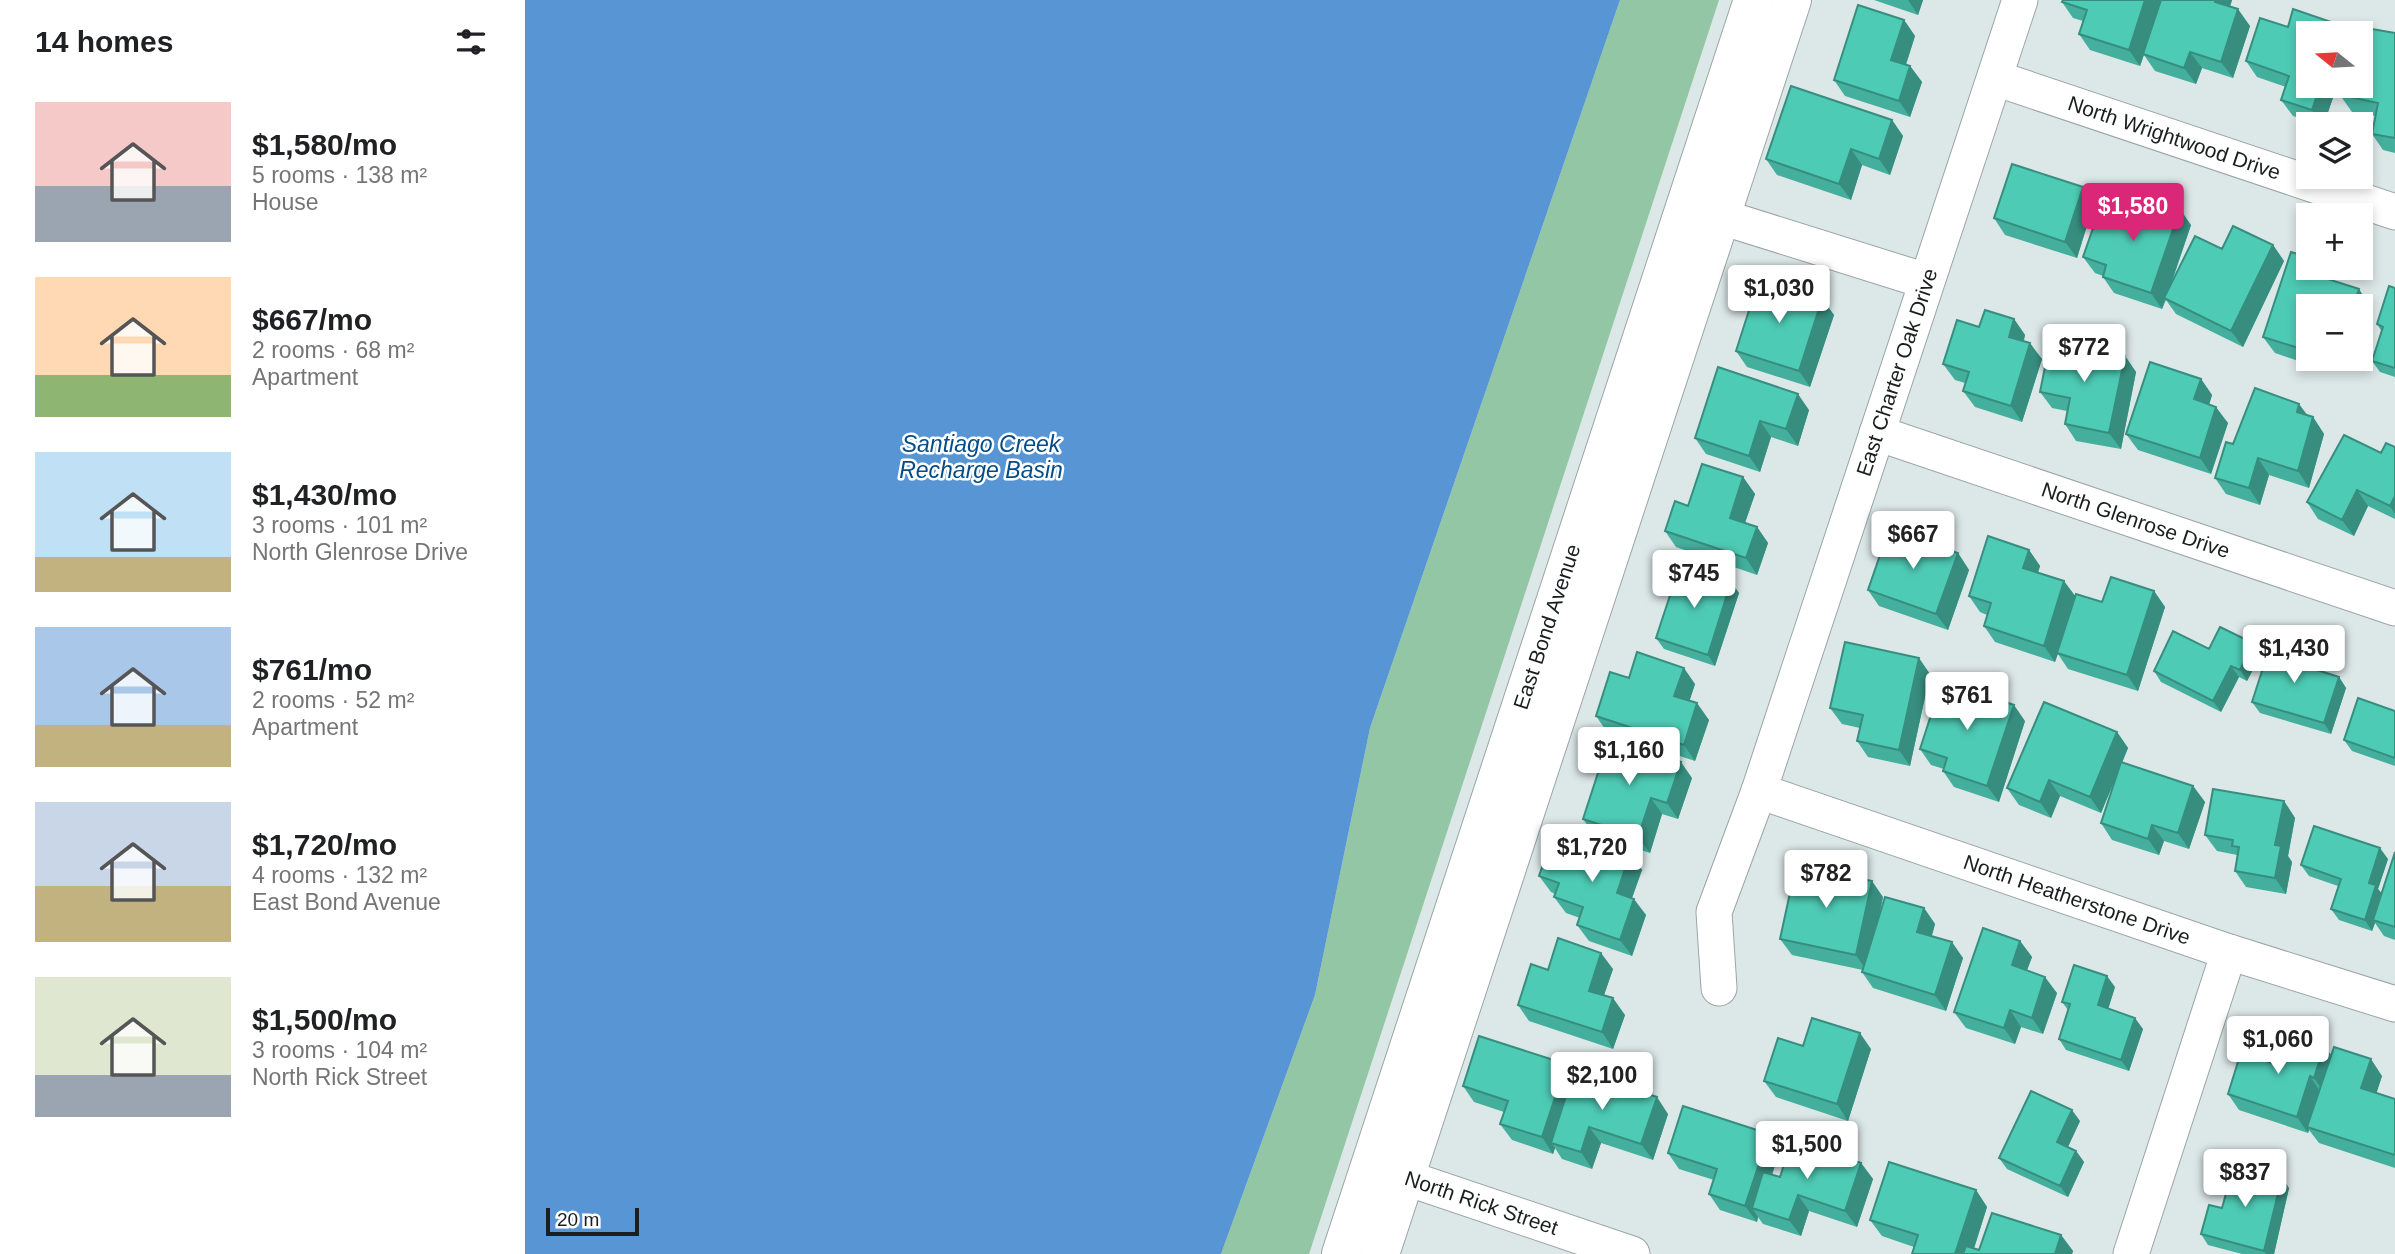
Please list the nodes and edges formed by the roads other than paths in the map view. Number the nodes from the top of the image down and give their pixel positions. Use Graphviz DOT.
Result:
graph roads {
  1 [pos="1753,0"];
  2 [pos="1792,0"];
  3 [pos="2019,0"];
  4 [pos="1995,78"];
  5 [pos="1703,211"];
  6 [pos="2395,212"];
  7 [pos="1926,282"];
  8 [pos="1877,433"];
  9 [pos="2395,608"];
  10 [pos="1759,791"];
  11 [pos="2229,952"];
  12 [pos="1719,988"];
  13 [pos="2395,1004"];
  14 [pos="1370,1166"];
  15 [pos="1405,1178"];
  16 [pos="1341,1254"];
  17 [pos="1380,1254"];
  18 [pos="1632,1254"];
  19 [pos="2131,1254"];
  1 -- 5 [label="street, East Bond Avenue"];
  2 -- 5 [label="street, East Bond Avenue"];
  3 -- 4 [label="street, East Charter Oak Drive"];
  4 -- 6 [label="street, North Wrightwood Drive"];
  4 -- 7 [label="street, East Charter Oak Drive"];
  5 -- 7 [label="street"];
  5 -- 14 [label="street, East Bond Avenue"];
  5 -- 15 [label="street, East Bond Avenue"];
  7 -- 8 [label="street, East Charter Oak Drive"];
  8 -- 9 [label="street, North Glenrose Drive"];
  8 -- 10 [label="street, East Charter Oak Drive"];
  10 -- 11 [label="street, North Heatherstone Drive"];
  10 -- 12 [label="street, East Charter Oak Drive"];
  11 -- 13 [label="street, North Heatherstone Drive"];
  11 -- 19 [label="street"];
  14 -- 15 [label="street, North Rick Street"];
  14 -- 16 [label="street, East Bond Avenue"];
  15 -- 17 [label="street, East Bond Avenue"];
  15 -- 18 [label="street, North Rick Street"];
}
